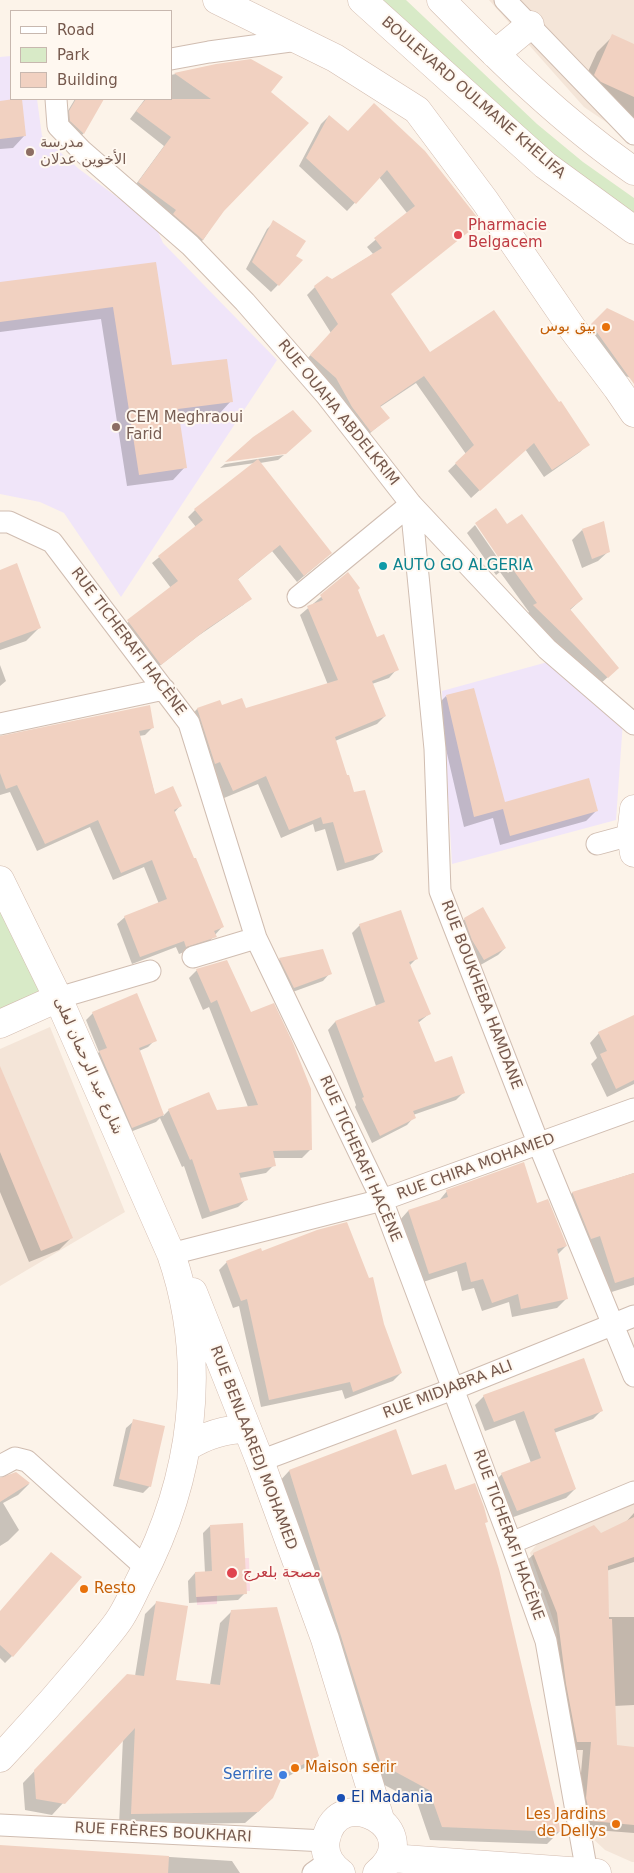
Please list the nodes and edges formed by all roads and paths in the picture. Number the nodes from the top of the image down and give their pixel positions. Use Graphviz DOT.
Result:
graph roads {
  1 [pos="217,0"];
  2 [pos="362,0"];
  3 [pos="441,0"];
  4 [pos="505,0"];
  5 [pos="530,25"];
  6 [pos="298,40"];
  7 [pos="495,54"];
  8 [pos="172,59"];
  9 [pos="56,100"];
  10 [pos="634,134"];
  11 [pos="634,171"];
  12 [pos="634,230"];
  13 [pos="626,389"];
  14 [pos="634,413"];
  15 [pos="411,504"];
  16 [pos="0,522"];
  17 [pos="298,597"];
  18 [pos="164,689"];
  19 [pos="0,724"];
  20 [pos="634,724"];
  21 [pos="633,833"];
  22 [pos="598,844"];
  23 [pos="0,880"];
  24 [pos="256,938"];
  25 [pos="193,957"];
  26 [pos="150,971"];
  27 [pos="58,998"];
  28 [pos="0,1024"];
  29 [pos="634,1109"];
  30 [pos="539,1145"];
  31 [pos="382,1200"];
  32 [pos="171,1254"];
  33 [pos="634,1316"];
  34 [pos="613,1324"];
  35 [pos="634,1376"];
  36 [pos="454,1389"];
  37 [pos="247,1429"];
  38 [pos="187,1447"];
  39 [pos="260,1461"];
  40 [pos="0,1466"];
  41 [pos="634,1492"];
  42 [pos="511,1543"];
  43 [pos="146,1568"];
  44 [pos="0,1758"];
  45 [pos="380,1819"];
  46 [pos="0,1825"];
  47 [pos="327,1862"];
  48 [pos="384,1866"];
  49 [pos="587,1873"];
  50 [pos="597,1873"];
  1 -- 6 [label="main road"];
  2 -- 12 [label="main road, BOULEVARD OULMANE KHELIFA"];
  3 -- 7 [label="main road"];
  4 -- 5 [label="street"];
  5 -- 7 [label="main road"];
  5 -- 10 [label="street"];
  6 -- 8 [label="street"];
  6 -- 13 [label="main road"];
  7 -- 11 [label="main road"];
  9 -- 15 [label="street, RUE OUAHA ABDELKRIM"];
  13 -- 14 [label="main road"];
  15 -- 17 [label="street"];
  15 -- 20 [label="street, RUE OUAHA ABDELKRIM"];
  15 -- 30 [label="street, RUE BOUKHEBA HAMDANE"];
  16 -- 18 [label="street, RUE TICHERAFI HACÈNE"];
  18 -- 19 [label="street"];
  18 -- 24 [label="street, RUE TICHERAFI HACÈNE"];
  21 -- 22 [label="street"];
  23 -- 27 [label="main road, شارع عبد الرحمان لعلى"];
  24 -- 25 [label="street"];
  24 -- 31 [label="street, RUE TICHERAFI HACÈNE"];
  26 -- 27 [label="street"];
  27 -- 28 [label="main road"];
  27 -- 32 [label="main road, شارع عبد الرحمان لعلى"];
  29 -- 30 [label="street, RUE CHIRA MOHAMED"];
  30 -- 31 [label="street, RUE CHIRA MOHAMED"];
  30 -- 34 [label="street, RUE BOUKHEBA HAMDANE"];
  31 -- 32 [label="street, RUE CHIRA MOHAMED"];
  31 -- 36 [label="street, RUE TICHERAFI HACÈNE"];
  32 -- 37 [label="main road, RUE BENLAAREDJ MOHAMED"];
  32 -- 38 [label="main road"];
  33 -- 34 [label="street, RUE MIDJABRA ALI"];
  34 -- 35 [label="street, RUE BOUKHEBA HAMDANE"];
  34 -- 36 [label="street, RUE MIDJABRA ALI"];
  36 -- 39 [label="street, RUE MIDJABRA ALI"];
  36 -- 42 [label="street, RUE TICHERAFI HACÈNE"];
  37 -- 38 [label="main road"];
  37 -- 39 [label="main road, RUE BENLAAREDJ MOHAMED"];
  38 -- 43 [label="main road"];
  39 -- 45 [label="main road, RUE BENLAAREDJ MOHAMED"];
  40 -- 43 [label="street"];
  41 -- 42 [label="street"];
  42 -- 49 [label="street, RUE TICHERAFI HACÈNE"];
  43 -- 44 [label="main road"];
  45 -- 47 [label="main road"];
  45 -- 48 [label="main road, RUE BENLAAREDJ MOHAMED"];
  46 -- 47 [label="street, RUE FRÈRES BOUKHARI"];
  48 -- 49 [label="main road"];
  49 -- 50 [label="main road"];
}
